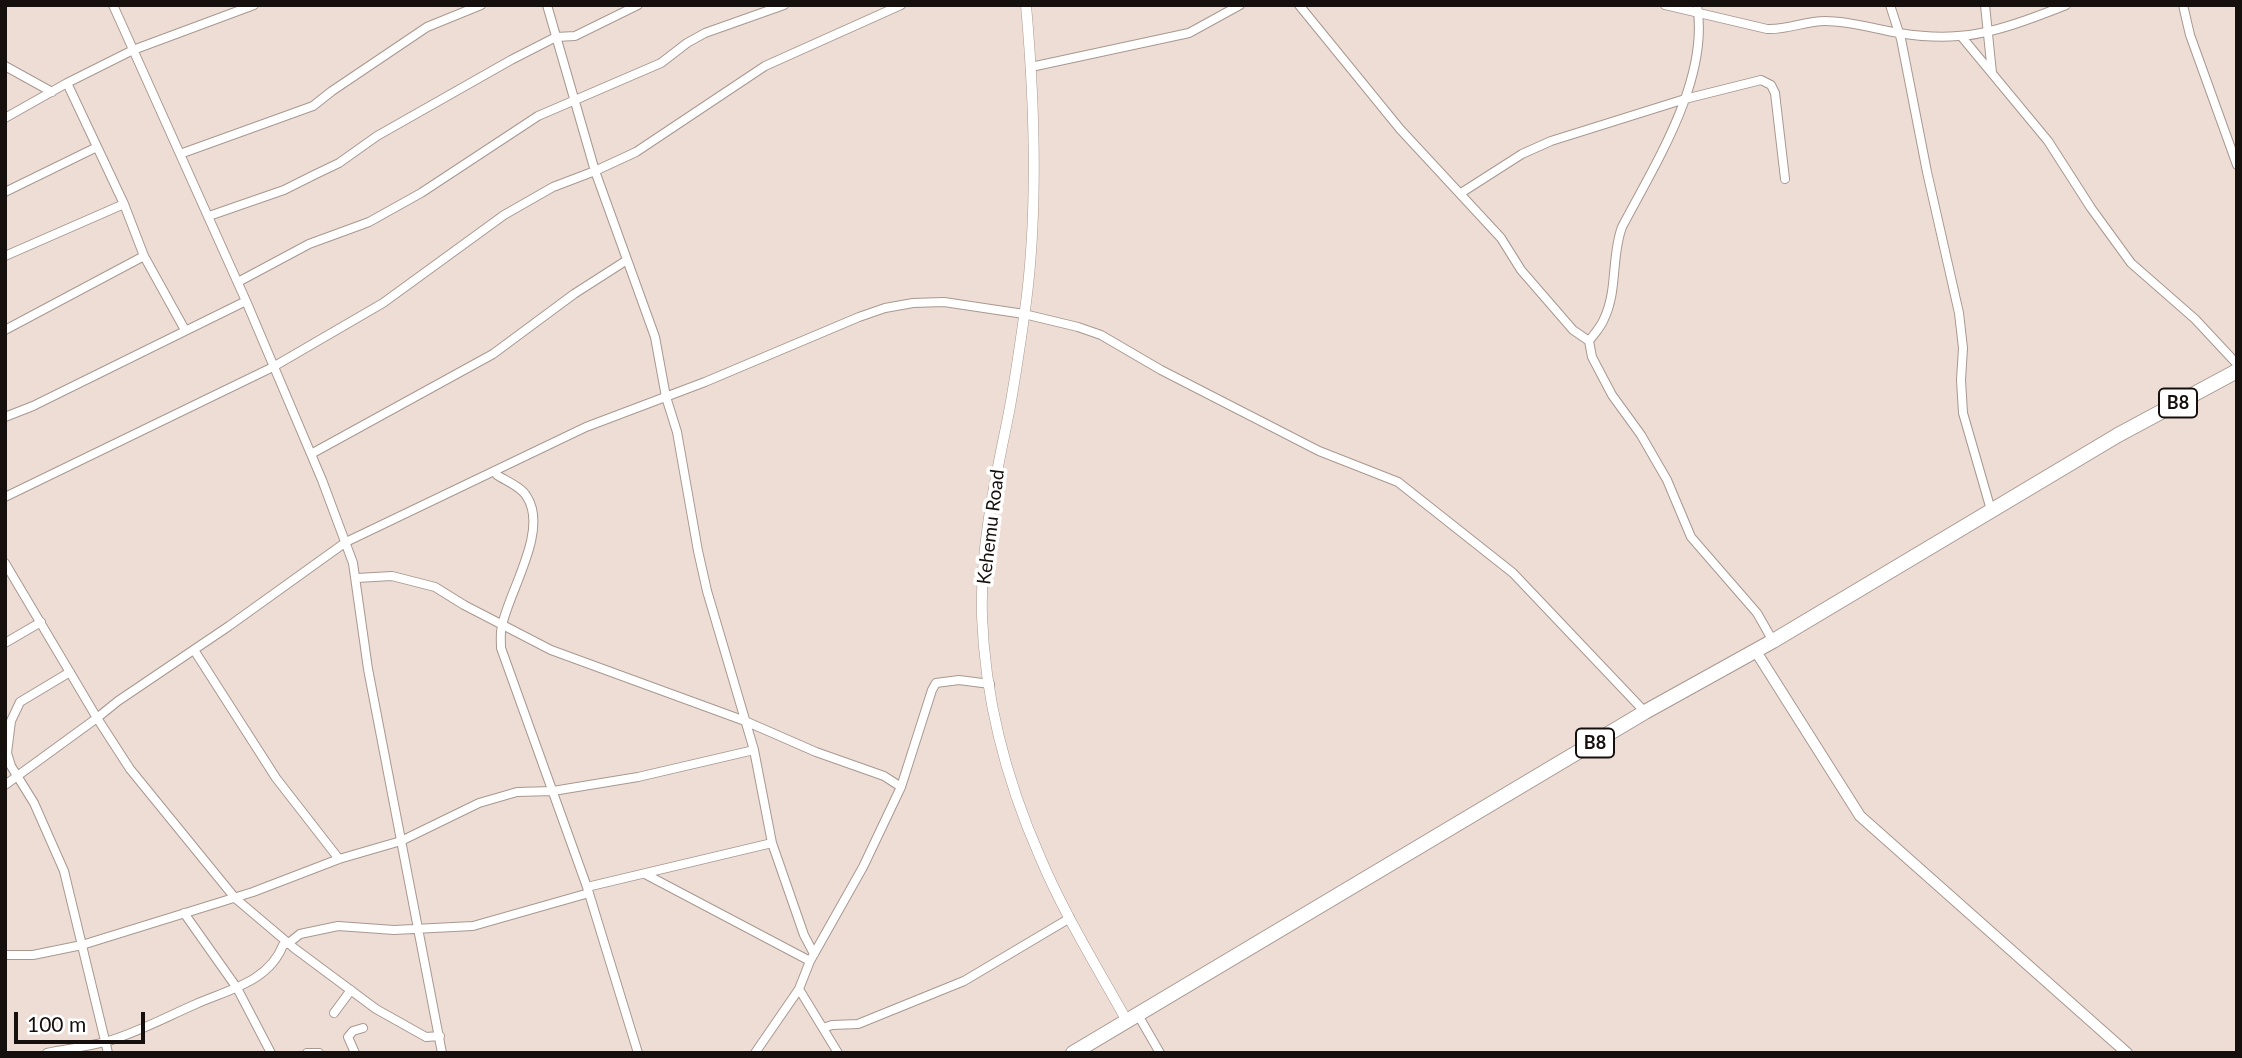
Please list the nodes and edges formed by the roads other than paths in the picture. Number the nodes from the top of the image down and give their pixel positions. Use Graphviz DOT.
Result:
graph roads {
  1 [pos="113,5"];
  2 [pos="254,5"];
  3 [pos="481,5"];
  4 [pos="547,5"];
  5 [pos="638,5"];
  6 [pos="784,5"];
  7 [pos="901,5"];
  8 [pos="1026,5"];
  9 [pos="1240,5"];
  10 [pos="1299,5"];
  11 [pos="1665,5"];
  12 [pos="1890,5"];
  13 [pos="1984,5"];
  14 [pos="2066,5"];
  15 [pos="2183,5"];
  16 [pos="1698,10"];
  17 [pos="1986,31"];
  18 [pos="1899,33"];
  19 [pos="1961,36"];
  20 [pos="556,37"];
  21 [pos="133,50"];
  22 [pos="5,66"];
  23 [pos="1031,67"];
  24 [pos="1992,73"];
  25 [pos="67,82"];
  26 [pos="52,92"];
  27 [pos="1685,99"];
  28 [pos="575,102"];
  29 [pos="5,118"];
  30 [pos="97,148"];
  31 [pos="180,154"];
  32 [pos="2237,166"];
  33 [pos="596,172"];
  34 [pos="1784,179"];
  35 [pos="5,192"];
  36 [pos="1461,193"];
  37 [pos="124,204"];
  38 [pos="209,216"];
  39 [pos="5,256"];
  40 [pos="144,256"];
  41 [pos="627,260"];
  42 [pos="238,282"];
  43 [pos="246,301"];
  44 [pos="1024,314"];
  45 [pos="184,330"];
  46 [pos="5,331"];
  47 [pos="1589,341"];
  48 [pos="2237,364"];
  49 [pos="274,367"];
  50 [pos="2237,371"];
  51 [pos="666,397"];
  52 [pos="6,415"];
  53 [pos="312,454"];
  54 [pos="495,471"];
  55 [pos="5,498"];
  56 [pos="1991,510"];
  57 [pos="346,542"];
  58 [pos="5,564"];
  59 [pos="357,578"];
  60 [pos="41,622"];
  61 [pos="502,625"];
  62 [pos="1773,641"];
  63 [pos="5,642"];
  64 [pos="194,650"];
  65 [pos="1755,650"];
  66 [pos="71,672"];
  67 [pos="990,684"];
  68 [pos="1645,712"];
  69 [pos="97,719"];
  70 [pos="745,721"];
  71 [pos="754,750"];
  72 [pos="18,776"];
  73 [pos="5,785"];
  74 [pos="901,787"];
  75 [pos="553,791"];
  76 [pos="401,841"];
  77 [pos="772,843"];
  78 [pos="339,859"];
  79 [pos="645,874"];
  80 [pos="588,890"];
  81 [pos="235,898"];
  82 [pos="184,913"];
  83 [pos="1070,918"];
  84 [pos="420,929"];
  85 [pos="290,942"];
  86 [pos="82,945"];
  87 [pos="5,955"];
  88 [pos="812,957"];
  89 [pos="237,988"];
  90 [pos="799,989"];
  91 [pos="351,990"];
  92 [pos="334,1013"];
  93 [pos="1132,1018"];
  94 [pos="363,1028"];
  95 [pos="822,1028"];
  96 [pos="439,1036"];
  97 [pos="105,1042"];
  98 [pos="47,1053"];
  99 [pos="108,1053"];
  100 [pos="271,1053"];
  101 [pos="307,1053"];
  102 [pos="319,1053"];
  103 [pos="355,1053"];
  104 [pos="442,1053"];
  105 [pos="638,1053"];
  106 [pos="755,1053"];
  107 [pos="838,1053"];
  108 [pos="1073,1053"];
  109 [pos="1160,1053"];
  110 [pos="2127,1053"];
  1 -- 21 [label="street"];
  2 -- 21 [label="street"];
  3 -- 31 [label="street"];
  4 -- 20 [label="street"];
  5 -- 20 [label="street"];
  6 -- 28 [label="street"];
  7 -- 33 [label="street"];
  8 -- 23 [label="street, Kehemu Road"];
  9 -- 23 [label="street"];
  10 -- 36 [label="street"];
  11 -- 16 [label="street"];
  12 -- 18 [label="street"];
  13 -- 17 [label="street"];
  14 -- 17 [label="street"];
  15 -- 32 [label="street"];
  16 -- 18 [label="street"];
  16 -- 27 [label="street"];
  17 -- 19 [label="street"];
  17 -- 24 [label="street"];
  18 -- 19 [label="street"];
  18 -- 56 [label="street"];
  19 -- 24 [label="street"];
  20 -- 28 [label="street"];
  20 -- 38 [label="street"];
  21 -- 25 [label="street"];
  21 -- 31 [label="street"];
  22 -- 26 [label="street"];
  23 -- 44 [label="street, Kehemu Road"];
  24 -- 48 [label="street"];
  25 -- 26 [label="street"];
  25 -- 30 [label="street"];
  26 -- 29 [label="street"];
  27 -- 34 [label="street"];
  27 -- 36 [label="street"];
  27 -- 47 [label="street"];
  28 -- 33 [label="street"];
  28 -- 42 [label="street"];
  30 -- 35 [label="street"];
  30 -- 37 [label="street"];
  31 -- 38 [label="street"];
  33 -- 41 [label="street"];
  33 -- 49 [label="street"];
  36 -- 47 [label="street"];
  37 -- 39 [label="street"];
  37 -- 40 [label="street"];
  38 -- 42 [label="street"];
  40 -- 45 [label="street"];
  40 -- 46 [label="street"];
  41 -- 51 [label="street"];
  41 -- 53 [label="street"];
  42 -- 43 [label="street"];
  43 -- 45 [label="street"];
  43 -- 49 [label="street"];
  44 -- 51 [label="street"];
  44 -- 67 [label="street, Kehemu Road"];
  44 -- 68 [label="street"];
  45 -- 52 [label="street"];
  47 -- 62 [label="street"];
  49 -- 53 [label="street"];
  49 -- 55 [label="street"];
  50 -- 56 [label="highway, B8"];
  51 -- 54 [label="street"];
  51 -- 70 [label="street"];
  53 -- 57 [label="street"];
  54 -- 57 [label="street"];
  54 -- 61 [label="street"];
  56 -- 62 [label="highway, B8"];
  57 -- 59 [label="street"];
  57 -- 64 [label="street"];
  58 -- 60 [label="street"];
  59 -- 61 [label="street"];
  59 -- 76 [label="street"];
  60 -- 63 [label="street"];
  60 -- 66 [label="street"];
  61 -- 70 [label="street"];
  61 -- 75 [label="street"];
  62 -- 65 [label="highway, B8"];
  64 -- 69 [label="street"];
  64 -- 78 [label="street"];
  65 -- 68 [label="highway, B8"];
  65 -- 110 [label="main road"];
  66 -- 69 [label="street"];
  66 -- 72 [label="street"];
  67 -- 74 [label="street"];
  67 -- 83 [label="street, Kehemu Road"];
  68 -- 93 [label="highway, B8"];
  69 -- 72 [label="street"];
  69 -- 81 [label="street"];
  70 -- 71 [label="street"];
  70 -- 74 [label="street"];
  71 -- 75 [label="street"];
  71 -- 77 [label="street"];
  72 -- 73 [label="street"];
  72 -- 86 [label="street"];
  74 -- 88 [label="street"];
  75 -- 76 [label="street"];
  75 -- 80 [label="street"];
  76 -- 78 [label="street"];
  76 -- 84 [label="street"];
  77 -- 79 [label="street"];
  77 -- 88 [label="street"];
  78 -- 81 [label="street"];
  79 -- 80 [label="street"];
  79 -- 88 [label="street"];
  80 -- 84 [label="street"];
  80 -- 105 [label="street"];
  81 -- 82 [label="street"];
  81 -- 85 [label="street"];
  82 -- 86 [label="street"];
  82 -- 89 [label="street"];
  83 -- 93 [label="street, Kehemu Road"];
  83 -- 95 [label="street"];
  84 -- 85 [label="street"];
  84 -- 96 [label="street"];
  85 -- 89 [label="street"];
  85 -- 91 [label="street"];
  86 -- 87 [label="street"];
  86 -- 97 [label="street"];
  88 -- 90 [label="street"];
  89 -- 97 [label="street"];
  89 -- 100 [label="street"];
  90 -- 95 [label="street"];
  90 -- 106 [label="street"];
  91 -- 92 [label="street"];
  91 -- 96 [label="street"];
  93 -- 108 [label="highway, B8"];
  93 -- 109 [label="street"];
  94 -- 103 [label="street"];
  95 -- 107 [label="street"];
  96 -- 104 [label="street"];
  97 -- 98 [label="street"];
  97 -- 99 [label="street"];
  101 -- 102 [label="street"];
}
